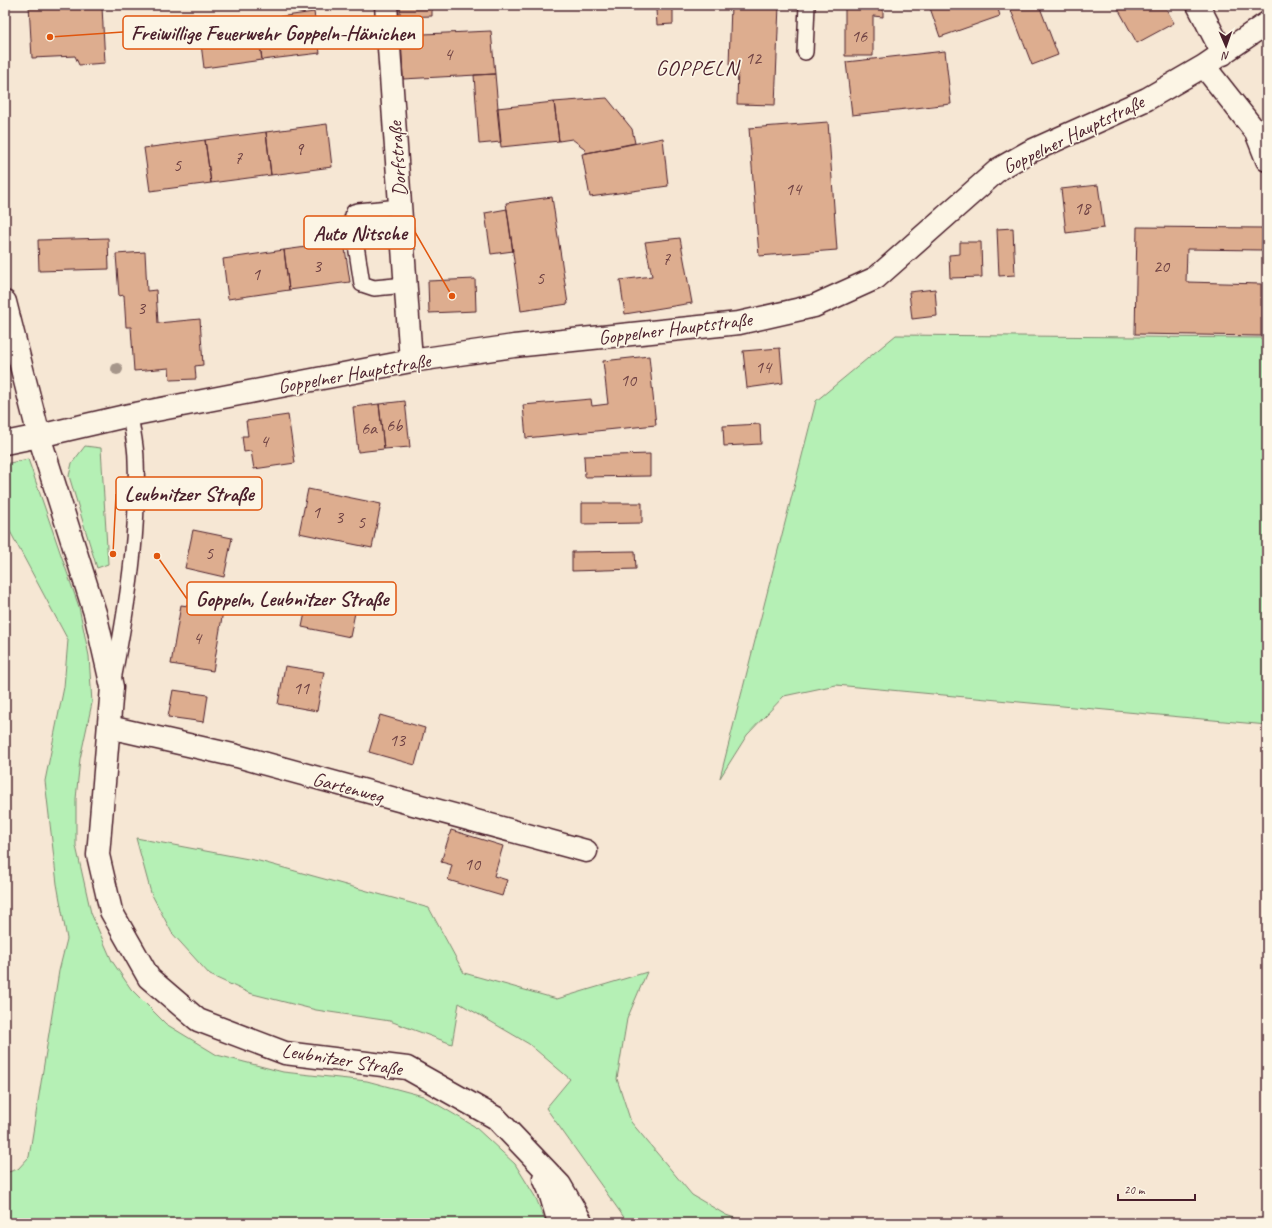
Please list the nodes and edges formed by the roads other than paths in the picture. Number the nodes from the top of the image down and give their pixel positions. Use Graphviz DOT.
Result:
graph roads {
  1 [pos="807,5"];
  2 [pos="1198,5"];
  3 [pos="386,9"];
  4 [pos="1267,23"];
  5 [pos="805,52"];
  6 [pos="1223,54"];
  7 [pos="1204,66"];
  8 [pos="1267,160"];
  9 [pos="400,207"];
  10 [pos="406,285"];
  11 [pos="5,302"];
  12 [pos="411,361"];
  13 [pos="130,415"];
  14 [pos="38,436"];
  15 [pos="5,443"];
  16 [pos="112,687"];
  17 [pos="109,727"];
  18 [pos="586,851"];
  19 [pos="530,1152"];
  20 [pos="560,1223"];
  21 [pos="582,1223"];
  1 -- 5 [label="lane"];
  2 -- 6 [label="street"];
  3 -- 9 [label="street, Dorfstraße"];
  4 -- 6 [label="street, Goppelner Hauptstraße"];
  6 -- 7 [label="street, Goppelner Hauptstraße"];
  7 -- 8 [label="street"];
  7 -- 12 [label="street, Goppelner Hauptstraße"];
  9 -- 10 [label="street, Dorfstraße"];
  9 -- 10 [label="lane"];
  10 -- 12 [label="street, Dorfstraße"];
  11 -- 14 [label="street"];
  12 -- 13 [label="street, Goppelner Hauptstraße"];
  13 -- 14 [label="street, Goppelner Hauptstraße"];
  13 -- 16 [label="lane, Leubnitzer Straße"];
  14 -- 15 [label="street, Goppelner Hauptstraße"];
  14 -- 16 [label="street"];
  16 -- 17 [label="street, Leubnitzer Straße"];
  17 -- 18 [label="street, Gartenweg"];
  17 -- 19 [label="street, Leubnitzer Straße"];
  19 -- 20 [label="street"];
  19 -- 21 [label="street, Leubnitzer Straße"];
}
